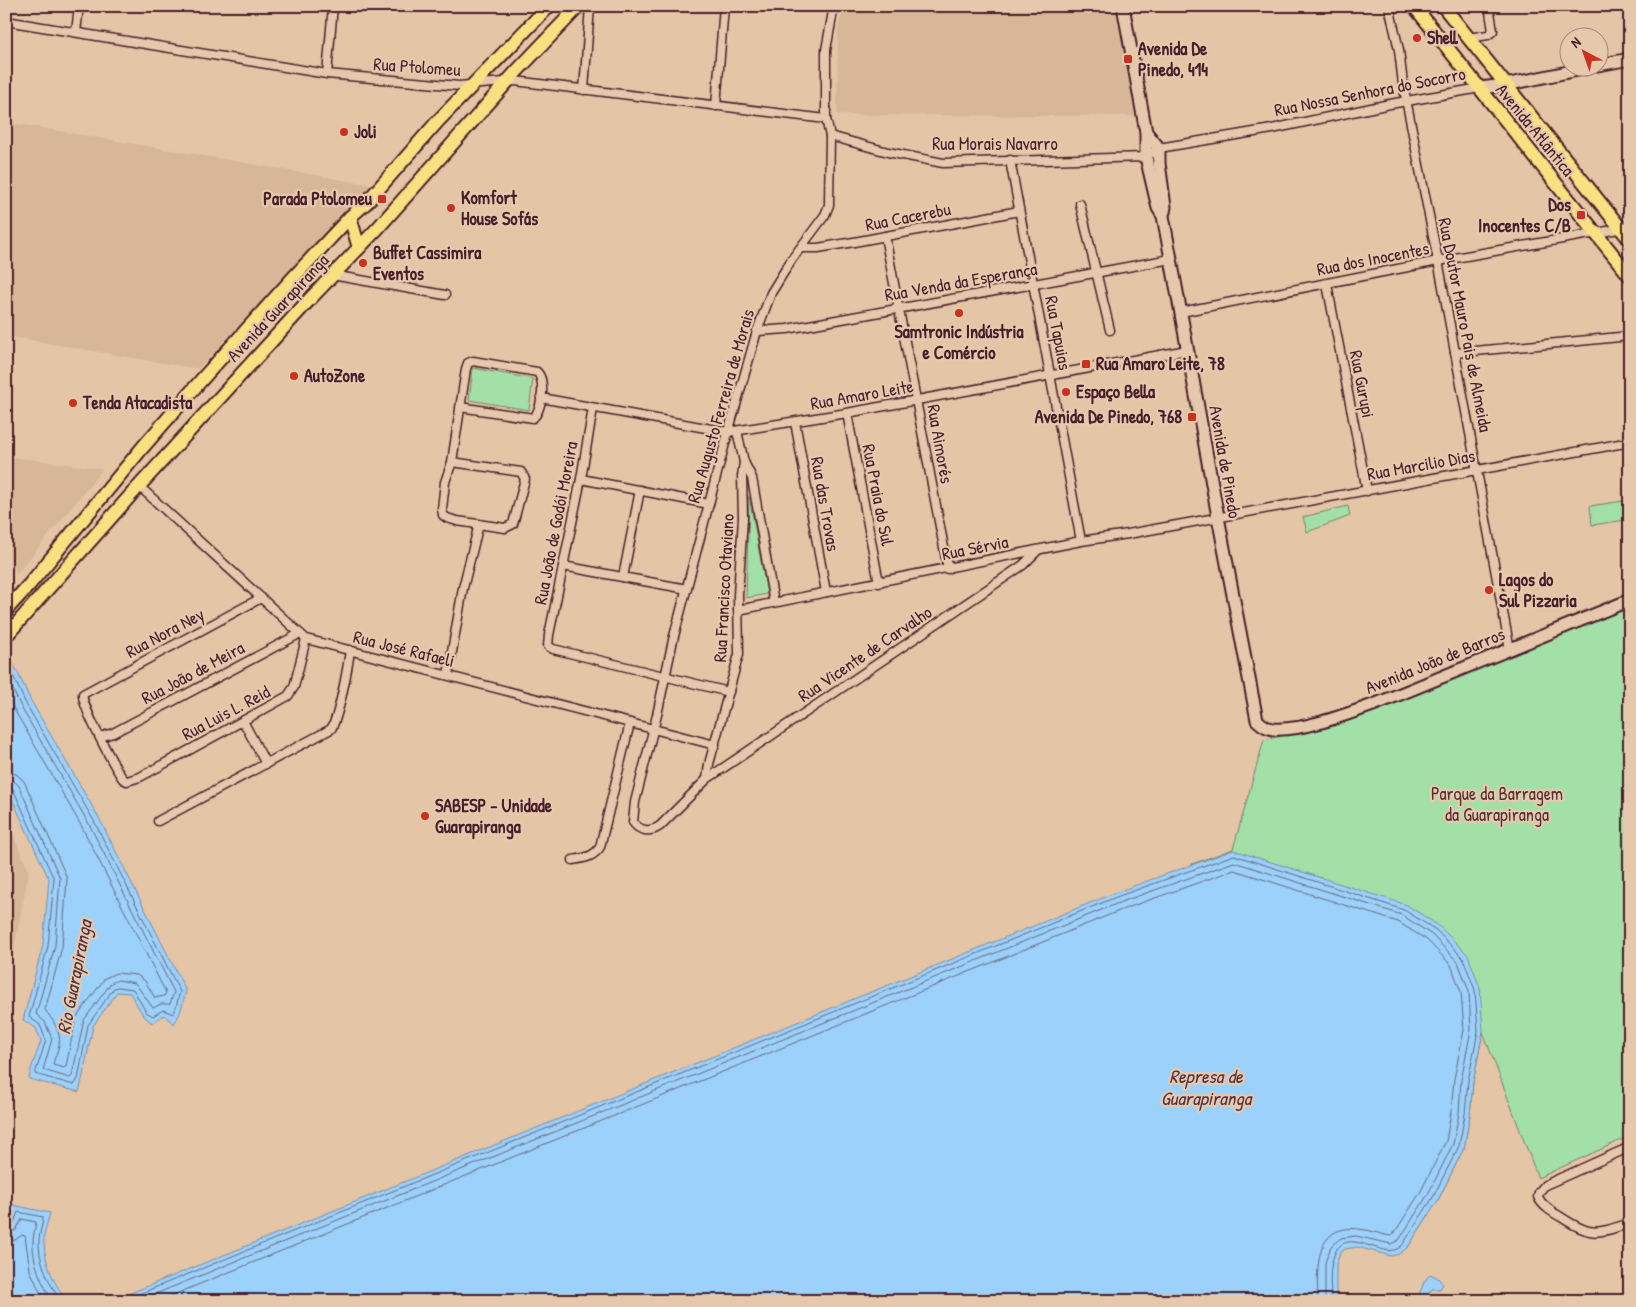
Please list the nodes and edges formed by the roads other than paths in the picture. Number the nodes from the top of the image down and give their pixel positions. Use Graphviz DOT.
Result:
graph roads {
  1 [pos="79,6"];
  2 [pos="333,6"];
  3 [pos="549,6"];
  4 [pos="579,6"];
  5 [pos="590,6"];
  6 [pos="724,6"];
  7 [pos="834,6"];
  8 [pos="1123,6"];
  9 [pos="1389,6"];
  10 [pos="1414,6"];
  11 [pos="1443,6"];
  12 [pos="1489,6"];
  13 [pos="6,21"];
  14 [pos="76,32"];
  15 [pos="1468,38"];
  16 [pos="1630,59"];
  17 [pos="1608,63"];
  18 [pos="327,74"];
  19 [pos="1558,74"];
  20 [pos="509,80"];
  21 [pos="1505,85"];
  22 [pos="471,86"];
  23 [pos="1480,88"];
  24 [pos="584,90"];
  25 [pos="1407,101"];
  26 [pos="716,106"];
  27 [pos="826,120"];
  28 [pos="1146,132"];
  29 [pos="830,136"];
  30 [pos="1160,148"];
  31 [pos="1146,158"];
  32 [pos="1010,160"];
  33 [pos="1080,204"];
  34 [pos="1019,211"];
  35 [pos="1163,216"];
  36 [pos="350,217"];
  37 [pos="1625,227"];
  38 [pos="1596,233"];
  39 [pos="885,236"];
  40 [pos="1630,240"];
  41 [pos="358,248"];
  42 [pos="801,248"];
  43 [pos="1171,260"];
  44 [pos="1438,261"];
  45 [pos="1096,273"];
  46 [pos="332,275"];
  47 [pos="1630,276"];
  48 [pos="1033,284"];
  49 [pos="1327,284"];
  50 [pos="446,295"];
  51 [pos="900,308"];
  52 [pos="1181,312"];
  53 [pos="1110,330"];
  54 [pos="756,331"];
  55 [pos="1630,336"];
  56 [pos="1187,350"];
  57 [pos="1455,353"];
  58 [pos="1050,375"];
  59 [pos="541,398"];
  60 [pos="917,400"];
  61 [pos="460,407"];
  62 [pos="593,408"];
  63 [pos="847,413"];
  64 [pos="795,422"];
  65 [pos="737,430"];
  66 [pos="728,432"];
  67 [pos="1630,442"];
  68 [pos="143,446"];
  69 [pos="452,462"];
  70 [pos="744,462"];
  71 [pos="1478,470"];
  72 [pos="581,479"];
  73 [pos="139,486"];
  74 [pos="640,490"];
  75 [pos="1368,490"];
  76 [pos="709,504"];
  77 [pos="1218,516"];
  78 [pos="478,524"];
  79 [pos="1081,541"];
  80 [pos="1037,551"];
  81 [pos="563,566"];
  82 [pos="948,569"];
  83 [pos="623,577"];
  84 [pos="879,582"];
  85 [pos="687,589"];
  86 [pos="826,592"];
  87 [pos="261,598"];
  88 [pos="1630,600"];
  89 [pos="774,603"];
  90 [pos="6,610"];
  91 [pos="738,610"];
  92 [pos="6,636"];
  93 [pos="303,636"];
  94 [pos="350,650"];
  95 [pos="1510,650"];
  96 [pos="448,675"];
  97 [pos="665,676"];
  98 [pos="729,692"];
  99 [pos="1254,714"];
  100 [pos="243,721"];
  101 [pos="630,723"];
  102 [pos="653,730"];
  103 [pos="100,737"];
  104 [pos="715,745"];
  105 [pos="266,764"];
  106 [pos="708,779"];
  107 [pos="158,821"];
  108 [pos="635,825"];
  109 [pos="573,860"];
  110 [pos="1630,1147"];
  111 [pos="1630,1224"];
  1 -- 14 [label="street"];
  2 -- 18 [label="street"];
  3 -- 22 [label="main road, Avenida Guarapiranga"];
  4 -- 20 [label="main road, Avenida Guarapiranga"];
  5 -- 24 [label="street"];
  6 -- 26 [label="street"];
  7 -- 27 [label="street, Rua Augusto Ferreira de Morais"];
  8 -- 28 [label="street, Avenida de Pinedo"];
  9 -- 25 [label="street, Rua Doutor Mauro Pais de Almeida"];
  10 -- 23 [label="main road, Avenida Atlântica"];
  11 -- 15 [label="main road, Avenida Atlântica"];
  12 -- 15 [label="street"];
  13 -- 14 [label="street, Rua Ptolomeu"];
  14 -- 18 [label="street, Rua Ptolomeu"];
  15 -- 21 [label="main road, Avenida Atlântica"];
  16 -- 17 [label="street"];
  18 -- 22 [label="street, Rua Ptolomeu"];
  19 -- 21 [label="street, Rua Nossa Senhora do Socorro"];
  20 -- 22 [label="street, Rua Ptolomeu"];
  20 -- 24 [label="street, Rua Ptolomeu"];
  20 -- 41 [label="main road, Avenida Guarapiranga"];
  21 -- 23 [label="street, Rua Nossa Senhora do Socorro"];
  21 -- 37 [label="main road, Avenida Atlântica"];
  22 -- 36 [label="main road, Avenida Guarapiranga"];
  23 -- 25 [label="street, Rua Nossa Senhora do Socorro"];
  23 -- 38 [label="main road, Avenida Atlântica"];
  24 -- 26 [label="street, Rua Ptolomeu"];
  25 -- 30 [label="street, Rua Nossa Senhora do Socorro"];
  25 -- 44 [label="street, Rua Doutor Mauro Pais de Almeida"];
  26 -- 27 [label="street, Rua Ptolomeu"];
  27 -- 29 [label="street, Rua Augusto Ferreira de Morais"];
  28 -- 30 [label="street"];
  28 -- 31 [label="street, Avenida de Pinedo"];
  29 -- 32 [label="street, Rua Morais Navarro"];
  29 -- 42 [label="street, Rua Augusto Ferreira de Morais"];
  30 -- 31 [label="street"];
  30 -- 35 [label="street, Avenida de Pinedo"];
  31 -- 32 [label="street, Rua Morais Navarro"];
  31 -- 35 [label="street, Avenida de Pinedo"];
  32 -- 34 [label="street, Rua Tapuias"];
  33 -- 45 [label="street"];
  34 -- 39 [label="street, Rua Cacerebu"];
  34 -- 48 [label="street, Rua Tapuias"];
  35 -- 43 [label="street, Avenida de Pinedo"];
  36 -- 41 [label="main road"];
  36 -- 68 [label="main road, Avenida Guarapiranga"];
  37 -- 38 [label="street, Rua dos Inocentes"];
  37 -- 40 [label="main road, Avenida Atlântica"];
  38 -- 44 [label="street, Rua dos Inocentes"];
  38 -- 47 [label="main road, Avenida Atlântica"];
  39 -- 42 [label="street, Rua Cacerebu"];
  39 -- 51 [label="street, Rua Aimorés"];
  41 -- 46 [label="main road, Avenida Guarapiranga"];
  42 -- 54 [label="street, Rua Augusto Ferreira de Morais"];
  43 -- 45 [label="street, Rua Venda da Esperança"];
  43 -- 52 [label="street, Avenida de Pinedo"];
  44 -- 49 [label="street, Rua dos Inocentes"];
  44 -- 57 [label="street, Rua Doutor Mauro Pais de Almeida"];
  45 -- 48 [label="street, Rua Venda da Esperança"];
  45 -- 53 [label="street"];
  46 -- 50 [label="street"];
  46 -- 73 [label="main road, Avenida Guarapiranga"];
  48 -- 51 [label="street, Rua Venda da Esperança"];
  48 -- 58 [label="street, Rua Tapuias"];
  49 -- 52 [label="street, Rua dos Inocentes"];
  49 -- 75 [label="street, Rua Gurupi"];
  51 -- 54 [label="street, Rua Venda da Esperança"];
  51 -- 60 [label="street, Rua Aimorés"];
  52 -- 56 [label="street, Avenida de Pinedo"];
  54 -- 66 [label="street, Rua Augusto Ferreira de Morais"];
  55 -- 57 [label="street"];
  56 -- 58 [label="street, Rua Amaro Leite"];
  56 -- 77 [label="street, Avenida de Pinedo"];
  57 -- 71 [label="street, Rua Doutor Mauro Pais de Almeida"];
  58 -- 60 [label="street, Rua Amaro Leite"];
  58 -- 79 [label="street, Rua Tapuias"];
  59 -- 61 [label="street"];
  59 -- 61 [label="street"];
  59 -- 62 [label="street, Rua Amaro Leite"];
  60 -- 63 [label="street, Rua Amaro Leite"];
  60 -- 82 [label="street, Rua Aimorés"];
  61 -- 69 [label="street"];
  62 -- 66 [label="street, Rua Amaro Leite"];
  62 -- 72 [label="street, Rua João de Godói Moreira"];
  63 -- 64 [label="street, Rua Amaro Leite"];
  63 -- 84 [label="street, Rua Praia do Sul"];
  64 -- 65 [label="street, Rua Amaro Leite"];
  64 -- 86 [label="street, Rua das Trovas"];
  65 -- 66 [label="street, Rua Amaro Leite"];
  65 -- 70 [label="street, Rua Francisco Otaviano"];
  66 -- 76 [label="street, Rua Augusto Ferreira de Morais"];
  67 -- 71 [label="street, Rua Marcilio Dias"];
  68 -- 73 [label="main road"];
  68 -- 90 [label="main road, Avenida Guarapiranga"];
  69 -- 78 [label="street"];
  69 -- 78 [label="street"];
  70 -- 89 [label="street"];
  70 -- 91 [label="street, Rua Francisco Otaviano"];
  71 -- 75 [label="street, Rua Marcilio Dias"];
  71 -- 95 [label="street, Rua Doutor Mauro Pais de Almeida"];
  72 -- 74 [label="street"];
  72 -- 81 [label="street, Rua João de Godói Moreira"];
  73 -- 87 [label="street, Rua José Rafaeli"];
  73 -- 92 [label="main road, Avenida Guarapiranga"];
  74 -- 76 [label="street"];
  74 -- 83 [label="street"];
  75 -- 77 [label="street, Rua Marcilio Dias"];
  76 -- 85 [label="street, Rua Augusto Ferreira de Morais"];
  77 -- 79 [label="street, Rua Sérvia"];
  77 -- 99 [label="street, Avenida de Pinedo"];
  78 -- 96 [label="street"];
  79 -- 80 [label="street, Rua Sérvia"];
  80 -- 82 [label="street, Rua Sérvia"];
  80 -- 106 [label="street, Rua Vicente de Carvalho"];
  81 -- 83 [label="street"];
  81 -- 97 [label="street, Rua João de Godói Moreira"];
  82 -- 84 [label="street, Rua Sérvia"];
  83 -- 85 [label="street"];
  84 -- 86 [label="street, Rua Sérvia"];
  85 -- 97 [label="street, Rua Augusto Ferreira de Morais"];
  86 -- 89 [label="street, Rua Sérvia"];
  87 -- 93 [label="street, Rua José Rafaeli"];
  87 -- 103 [label="street, Rua Nora Ney"];
  88 -- 95 [label="street, Avenida João de Barros"];
  89 -- 91 [label="street, Rua Sérvia"];
  91 -- 98 [label="street, Rua Francisco Otaviano"];
  93 -- 94 [label="street, Rua José Rafaeli"];
  93 -- 100 [label="street, Rua Luis L. Reid"];
  93 -- 103 [label="street, Rua João de Meira"];
  94 -- 96 [label="street, Rua José Rafaeli"];
  94 -- 105 [label="street"];
  95 -- 99 [label="street, Avenida João de Barros"];
  96 -- 101 [label="street, Rua José Rafaeli"];
  97 -- 98 [label="street"];
  97 -- 102 [label="street, Rua Augusto Ferreira de Morais"];
  98 -- 104 [label="street, Rua Francisco Otaviano"];
  100 -- 103 [label="street, Rua Luis L. Reid"];
  100 -- 105 [label="street"];
  101 -- 102 [label="street, Rua José Rafaeli"];
  101 -- 109 [label="street"];
  102 -- 104 [label="street, Rua José Rafaeli"];
  102 -- 108 [label="street, Rua Augusto Ferreira de Morais"];
  104 -- 106 [label="street, Rua Francisco Otaviano"];
  105 -- 107 [label="street"];
  106 -- 108 [label="street, Rua Vicente de Carvalho"];
  110 -- 111 [label="street"];
}
